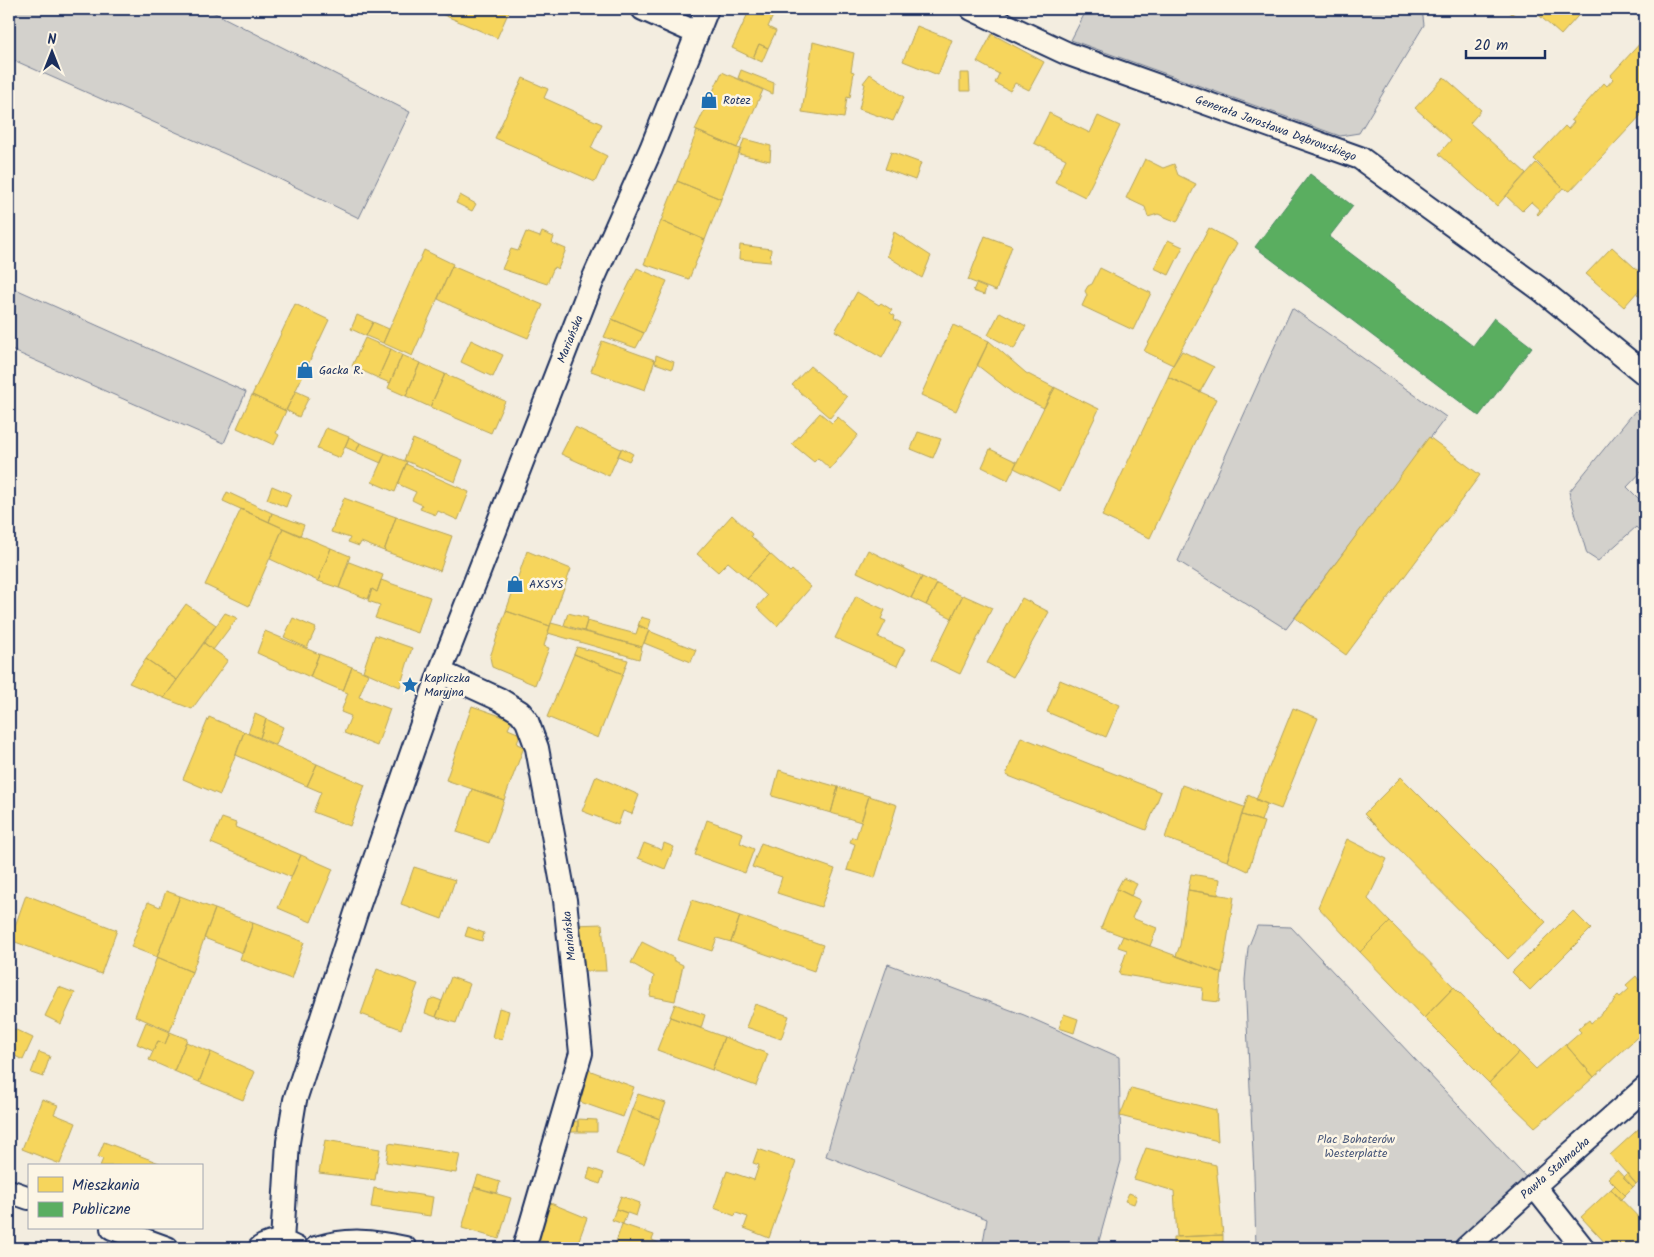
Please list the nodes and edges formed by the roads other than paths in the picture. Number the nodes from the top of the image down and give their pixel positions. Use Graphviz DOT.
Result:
graph roads {
  1 [pos="643,9"];
  2 [pos="707,9"];
  3 [pos="972,9"];
  4 [pos="697,33"];
  5 [pos="1645,374"];
  6 [pos="440,672"];
  7 [pos="1645,1088"];
  8 [pos="1534,1186"];
  9 [pos="9,1191"];
  10 [pos="28,1198"];
  11 [pos="118,1230"];
  12 [pos="289,1245"];
  13 [pos="167,1248"];
  14 [pos="260,1248"];
  15 [pos="316,1248"];
  16 [pos="405,1248"];
  17 [pos="524,1248"];
  18 [pos="1466,1248"];
  19 [pos="1583,1248"];
  1 -- 4 [label="street"];
  2 -- 4 [label="street, Mariańska"];
  3 -- 5 [label="street, Generała Jarosława Dąbrowskiego"];
  4 -- 6 [label="street, Mariańska"];
  6 -- 12 [label="street, Mariańska"];
  6 -- 17 [label="street, Mariańska"];
  7 -- 8 [label="street, Pawła Stalmacha"];
  8 -- 18 [label="street, Pawła Stalmacha"];
  8 -- 19 [label="street"];
  9 -- 10 [label="street"];
  11 -- 13 [label="street"];
  12 -- 14 [label="street"];
  15 -- 16 [label="street"];
}
